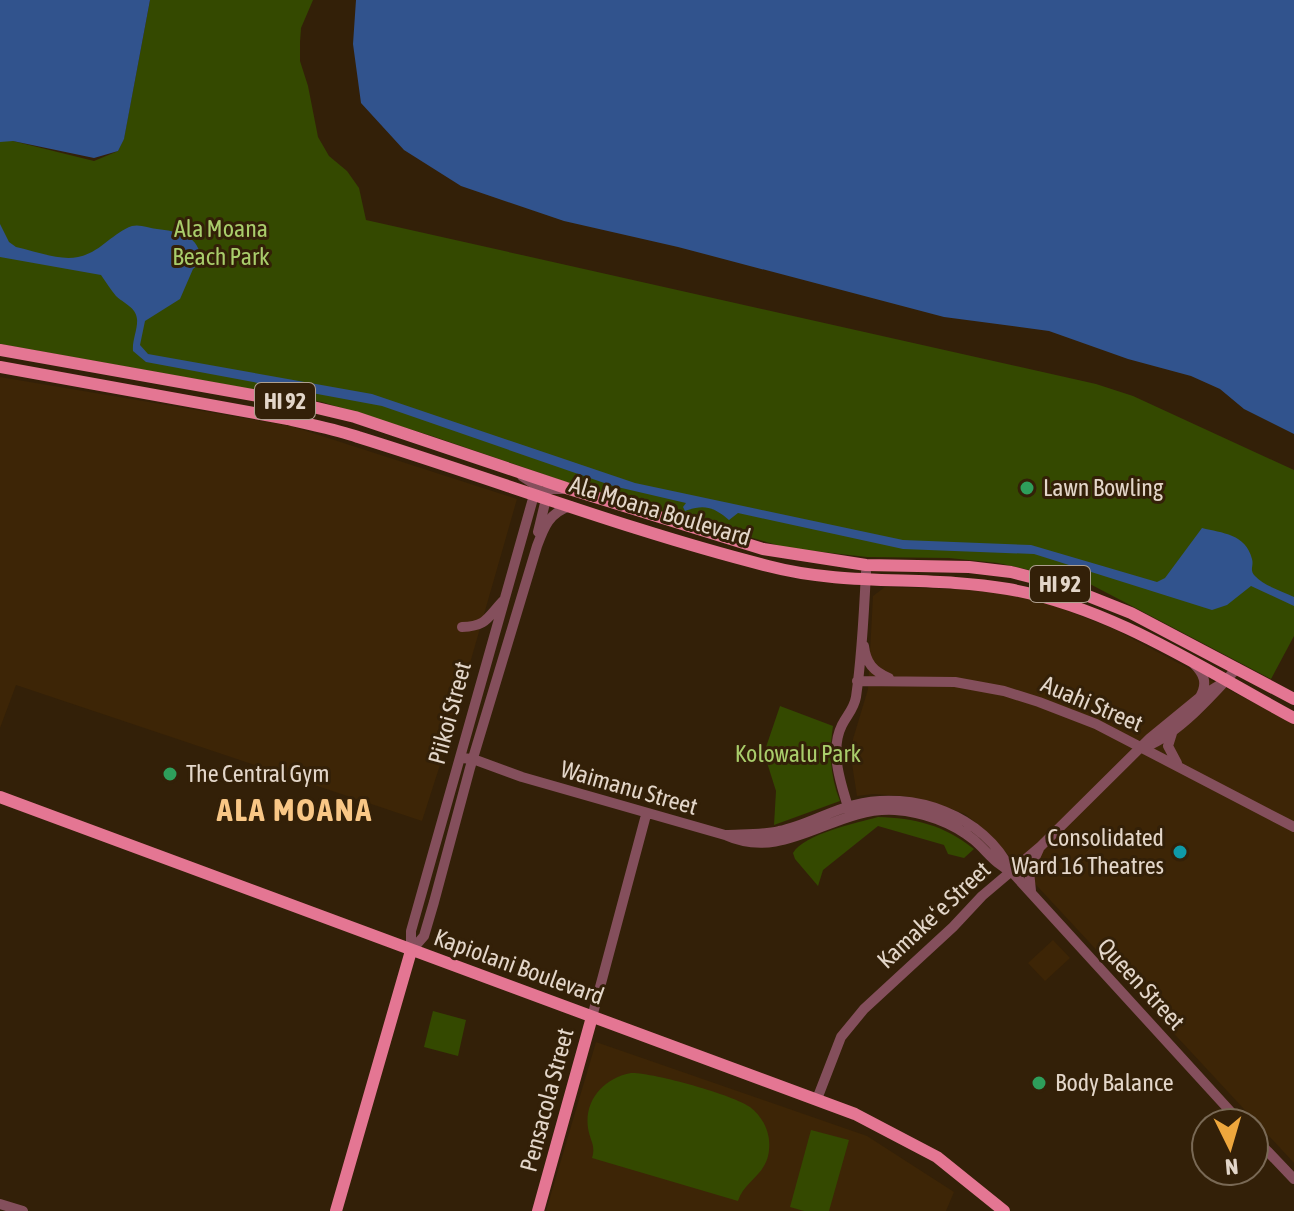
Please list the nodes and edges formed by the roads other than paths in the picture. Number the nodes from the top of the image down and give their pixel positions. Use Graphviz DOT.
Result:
graph roads {
  1 [pos="0,350"];
  2 [pos="0,367"];
  3 [pos="515,471"];
  4 [pos="566,488"];
  5 [pos="540,495"];
  6 [pos="570,506"];
  7 [pos="537,546"];
  8 [pos="866,565"];
  9 [pos="866,580"];
  10 [pos="504,600"];
  11 [pos="462,627"];
  12 [pos="863,641"];
  13 [pos="1194,664"];
  14 [pos="1237,668"];
  15 [pos="857,681"];
  16 [pos="894,681"];
  17 [pos="1226,681"];
  18 [pos="1200,697"];
  19 [pos="1294,699"];
  20 [pos="1294,718"];
  21 [pos="1174,729"];
  22 [pos="1142,748"];
  23 [pos="468,762"];
  24 [pos="1181,767"];
  25 [pos="0,797"];
  26 [pos="849,811"];
  27 [pos="646,815"];
  28 [pos="1294,827"];
  29 [pos="725,835"];
  30 [pos="1041,846"];
  31 [pos="1011,871"];
  32 [pos="1031,893"];
  33 [pos="411,951"];
  34 [pos="592,1017"];
  35 [pos="817,1099"];
  36 [pos="1226,1107"];
  37 [pos="1270,1154"];
  38 [pos="1294,1179"];
  39 [pos="0,1204"];
  40 [pos="23,1211"];
  41 [pos="336,1211"];
  42 [pos="538,1211"];
  43 [pos="1004,1211"];
  1 -- 3 [label="main road, Ala Moana Boulevard / HI 92"];
  2 -- 5 [label="main road, Ala Moana Boulevard / HI 92"];
  3 -- 4 [label="main road, Ala Moana Boulevard / HI 92"];
  3 -- 5 [label="street"];
  4 -- 5 [label="street"];
  4 -- 8 [label="main road, Ala Moana Boulevard / HI 92"];
  5 -- 6 [label="main road, Ala Moana Boulevard / HI 92"];
  5 -- 7 [label="street, Piikoi Street"];
  5 -- 10 [label="street, Piikoi Street"];
  6 -- 7 [label="street, Piikoi Street"];
  6 -- 9 [label="main road, Ala Moana Boulevard / HI 92"];
  7 -- 23 [label="street, Piikoi Street"];
  8 -- 9 [label="street"];
  8 -- 14 [label="main road, Ala Moana Boulevard / HI 92"];
  9 -- 12 [label="street"];
  9 -- 13 [label="main road, Ala Moana Boulevard / HI 92"];
  10 -- 11 [label="street"];
  10 -- 23 [label="street, Piikoi Street"];
  12 -- 15 [label="street"];
  12 -- 16 [label="street"];
  13 -- 17 [label="main road, Ala Moana Boulevard / HI 92"];
  13 -- 18 [label="street"];
  14 -- 17 [label="street"];
  14 -- 19 [label="main road, Ala Moana Boulevard / HI 92"];
  15 -- 16 [label="street, Auahi Street"];
  15 -- 26 [label="street"];
  16 -- 22 [label="street, Auahi Street"];
  17 -- 18 [label="street, Kamakeʻe Street"];
  17 -- 20 [label="main road, Ala Moana Boulevard / HI 92"];
  17 -- 21 [label="street, Kamakeʻe Street"];
  18 -- 22 [label="street, Kamakeʻe Street"];
  21 -- 22 [label="street, Kamakeʻe Street"];
  21 -- 24 [label="street"];
  22 -- 24 [label="street, Auahi Street"];
  22 -- 30 [label="street, Kamakeʻe Street"];
  23 -- 27 [label="street, Waimanu Street"];
  23 -- 33 [label="street, Piikoi Street"];
  24 -- 28 [label="street, Auahi Street"];
  25 -- 33 [label="main road, Kapiolani Boulevard"];
  26 -- 29 [label="street, Queen Street"];
  26 -- 31 [label="street, Queen Street"];
  27 -- 29 [label="street, Waimanu Street"];
  27 -- 34 [label="street, Pensacola Street"];
  30 -- 31 [label="street, Kamakeʻe Street"];
  30 -- 32 [label="street"];
  31 -- 32 [label="street, Queen Street"];
  31 -- 35 [label="street, Kamakeʻe Street"];
  32 -- 36 [label="street, Queen Street"];
  33 -- 34 [label="main road, Kapiolani Boulevard"];
  33 -- 41 [label="main road, Piikoi Street"];
  34 -- 35 [label="main road, Kapiolani Boulevard"];
  34 -- 42 [label="main road, Pensacola Street"];
  35 -- 43 [label="main road, Kapiolani Boulevard"];
  37 -- 38 [label="street"];
  39 -- 40 [label="street"];
}
